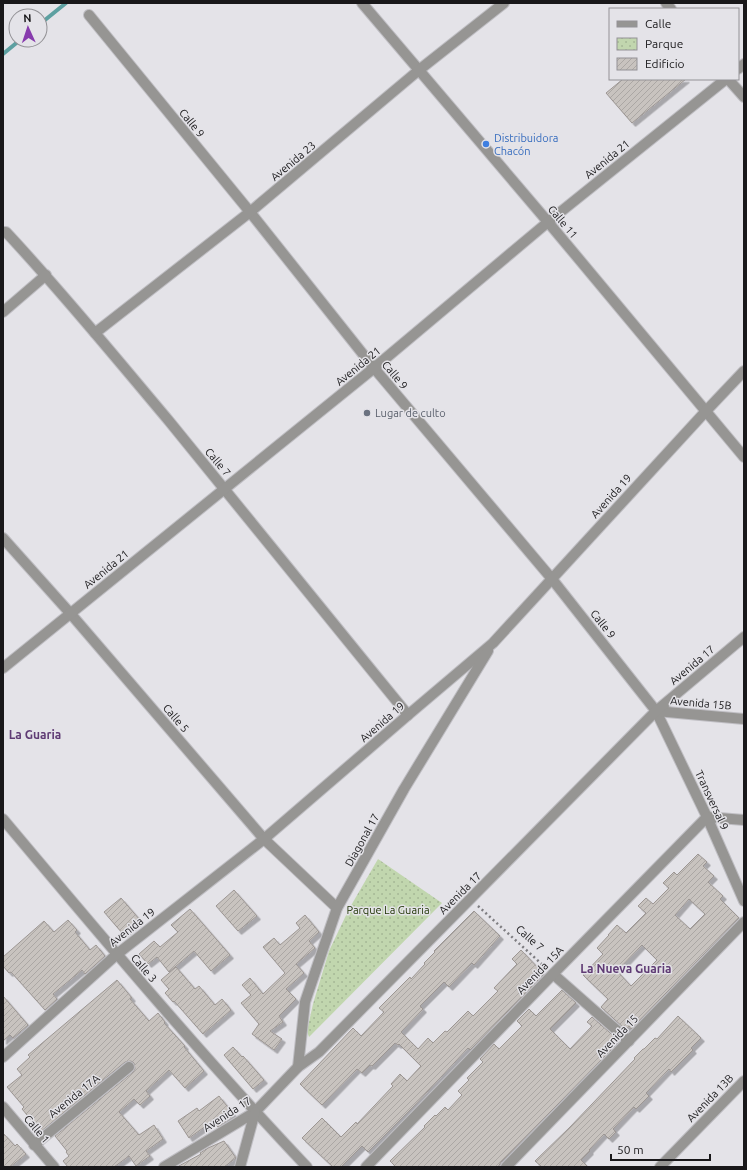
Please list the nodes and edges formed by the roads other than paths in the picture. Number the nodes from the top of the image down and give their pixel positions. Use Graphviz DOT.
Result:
graph roads {
  1 [pos="362,3"];
  2 [pos="504,3"];
  3 [pos="88,16"];
  4 [pos="419,70"];
  5 [pos="726,80"];
  6 [pos="728,80"];
  7 [pos="744,97"];
  8 [pos="250,212"];
  9 [pos="548,222"];
  10 [pos="3,232"];
  11 [pos="46,275"];
  12 [pos="3,312"];
  13 [pos="96,333"];
  14 [pos="374,368"];
  15 [pos="744,371"];
  16 [pos="706,411"];
  17 [pos="744,457"];
  18 [pos="225,489"];
  19 [pos="3,538"];
  20 [pos="552,579"];
  21 [pos="70,613"];
  22 [pos="744,637"];
  23 [pos="493,643"];
  24 [pos="3,668"];
  25 [pos="656,711"];
  26 [pos="408,715"];
  27 [pos="744,719"];
  28 [pos="707,817"];
  29 [pos="3,820"];
  30 [pos="744,820"];
  31 [pos="264,839"];
  32 [pos="744,901"];
  33 [pos="337,908"];
  34 [pos="744,922"];
  35 [pos="116,955"];
  36 [pos="553,974"];
  37 [pos="629,1041"];
  38 [pos="3,1057"];
  39 [pos="129,1066"];
  40 [pos="298,1067"];
  41 [pos="744,1080"];
  42 [pos="3,1107"];
  43 [pos="255,1112"];
  44 [pos="34,1145"];
  45 [pos="54,1167"];
  46 [pos="164,1167"];
  47 [pos="240,1167"];
  48 [pos="307,1167"];
  49 [pos="366,1167"];
  50 [pos="506,1167"];
  51 [pos="660,1167"];
  1 -- 4 [label="street, Calle 11"];
  2 -- 4 [label="street, Avenida 23"];
  3 -- 8 [label="street, Calle 9"];
  4 -- 8 [label="street, Avenida 23"];
  4 -- 9 [label="street, Calle 11"];
  5 -- 9 [label="street, Avenida 21"];
  6 -- 7 [label="street"];
  8 -- 13 [label="street, Avenida 23"];
  8 -- 14 [label="street, Calle 9"];
  9 -- 14 [label="street, Avenida 21"];
  9 -- 16 [label="street, Calle 11"];
  10 -- 11 [label="street, Calle 7"];
  11 -- 12 [label="street"];
  11 -- 13 [label="street, Calle 7"];
  13 -- 18 [label="street, Calle 7"];
  14 -- 18 [label="street, Avenida 21"];
  14 -- 20 [label="street, Calle 9"];
  15 -- 16 [label="street, Avenida 19"];
  16 -- 17 [label="street, Calle 11"];
  16 -- 20 [label="street, Avenida 19"];
  18 -- 21 [label="street, Avenida 21"];
  18 -- 26 [label="street, Calle 7"];
  19 -- 21 [label="street, Calle 5"];
  20 -- 23 [label="street, Avenida 19"];
  20 -- 25 [label="street, Calle 9"];
  21 -- 24 [label="street, Avenida 21"];
  21 -- 31 [label="street, Calle 5"];
  22 -- 25 [label="street, Avenida 17"];
  23 -- 26 [label="street, Avenida 19"];
  23 -- 33 [label="street, Diagonal 17"];
  25 -- 27 [label="street, Avenida 15B"];
  25 -- 28 [label="street, Transversal 9"];
  25 -- 40 [label="street, Avenida 17"];
  26 -- 31 [label="street, Avenida 19"];
  28 -- 30 [label="street"];
  28 -- 32 [label="street, Transversal 9"];
  28 -- 36 [label="street, Avenida 15A"];
  29 -- 35 [label="street, Calle 3"];
  31 -- 33 [label="street, Calle 5"];
  31 -- 35 [label="street, Avenida 19"];
  33 -- 40 [label="street, Diagonal 17"];
  34 -- 37 [label="street, Avenida 15"];
  35 -- 38 [label="street, Avenida 19"];
  35 -- 43 [label="street, Calle 3"];
  36 -- 37 [label="street"];
  36 -- 49 [label="street, Avenida 15A"];
  37 -- 50 [label="street, Avenida 15"];
  39 -- 44 [label="street, Avenida 17A"];
  40 -- 43 [label="street, Avenida 17"];
  41 -- 51 [label="street, Avenida 13B"];
  42 -- 44 [label="street, Calle 1"];
  43 -- 46 [label="street, Avenida 17"];
  43 -- 47 [label="street"];
  43 -- 48 [label="street, Calle 3"];
  44 -- 45 [label="street, Calle 1"];
}
